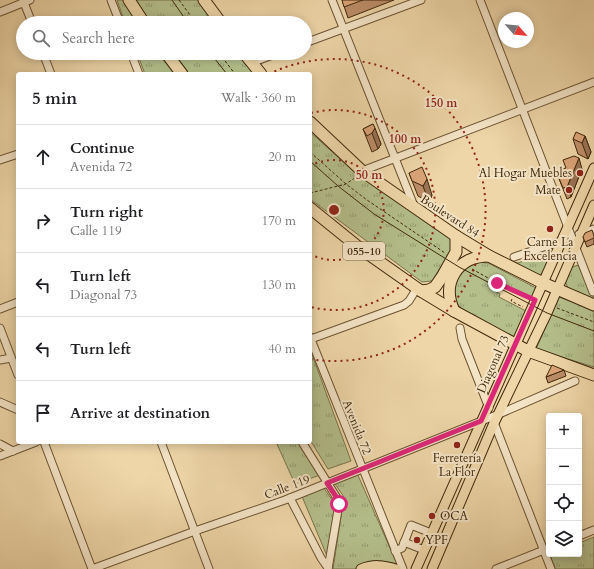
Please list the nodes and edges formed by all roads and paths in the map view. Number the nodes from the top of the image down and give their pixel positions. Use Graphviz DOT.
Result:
graph roads {
  1 [pos="111,0"];
  2 [pos="129,0"];
  3 [pos="179,0"];
  4 [pos="204,0"];
  5 [pos="332,0"];
  6 [pos="421,0"];
  7 [pos="480,0"];
  8 [pos="26,1"];
  9 [pos="0,12"];
  10 [pos="30,16"];
  11 [pos="117,16"];
  12 [pos="139,16"];
  13 [pos="191,16"];
  14 [pos="216,16"];
  15 [pos="343,29"];
  16 [pos="312,40"];
  17 [pos="47,60"];
  18 [pos="134,60"];
  19 [pos="171,60"];
  20 [pos="224,60"];
  21 [pos="249,60"];
  22 [pos="259,60"];
  23 [pos="251,63"];
  24 [pos="51,72"];
  25 [pos="138,72"];
  26 [pos="180,72"];
  27 [pos="233,72"];
  28 [pos="258,72"];
  29 [pos="594,82"];
  30 [pos="523,109"];
  31 [pos="312,124"];
  32 [pos="312,154"];
  33 [pos="16,155"];
  34 [pos="394,158"];
  35 [pos="0,160"];
  36 [pos="594,168"];
  37 [pos="362,171"];
  38 [pos="346,184"];
  39 [pos="312,192"];
  40 [pos="594,205"];
  41 [pos="415,208"];
  42 [pos="312,210"];
  43 [pos="568,226"];
  44 [pos="594,229"];
  45 [pos="456,236"];
  46 [pos="576,239"];
  47 [pos="561,241"];
  48 [pos="489,256"];
  49 [pos="514,257"];
  50 [pos="452,258"];
  51 [pos="463,264"];
  52 [pos="543,283"];
  53 [pos="557,289"];
  54 [pos="419,290"];
  55 [pos="593,292"];
  56 [pos="512,299"];
  57 [pos="535,300"];
  58 [pos="16,303"];
  59 [pos="549,305"];
  60 [pos="594,305"];
  61 [pos="0,309"];
  62 [pos="454,311"];
  63 [pos="530,311"];
  64 [pos="594,322"];
  65 [pos="0,328"];
  66 [pos="460,328"];
  67 [pos="312,337"];
  68 [pos="312,343"];
  69 [pos="515,345"];
  70 [pos="528,351"];
  71 [pos="11,358"];
  72 [pos="0,360"];
  73 [pos="16,370"];
  74 [pos="594,375"];
  75 [pos="575,381"];
  76 [pos="0,402"];
  77 [pos="488,406"];
  78 [pos="16,409"];
  79 [pos="495,418"];
  80 [pos="481,421"];
  81 [pos="0,444"];
  82 [pos="31,444"];
  83 [pos="45,444"];
  84 [pos="162,444"];
  85 [pos="303,444"];
  86 [pos="13,451"];
  87 [pos="0,456"];
  88 [pos="362,469"];
  89 [pos="327,483"];
  90 [pos="290,498"];
  91 [pos="594,530"];
  92 [pos="195,531"];
  93 [pos="431,533"];
  94 [pos="582,535"];
  95 [pos="404,542"];
  96 [pos="546,549"];
  97 [pos="424,550"];
  98 [pos="395,552"];
  99 [pos="548,557"];
  100 [pos="328,568"];
  101 [pos="92,569"];
  102 [pos="210,569"];
  103 [pos="361,569"];
  104 [pos="396,569"];
  105 [pos="403,569"];
  106 [pos="416,569"];
  107 [pos="432,569"];
  108 [pos="496,569"];
  109 [pos="551,569"];
  1 -- 11 [label="street"];
  2 -- 12 [label="highway"];
  3 -- 13 [label="path"];
  4 -- 14 [label="highway"];
  5 -- 15 [label="street"];
  6 -- 15 [label="street"];
  7 -- 30 [label="street"];
  8 -- 9 [label="street"];
  8 -- 10 [label="street"];
  15 -- 16 [label="street"];
  15 -- 34 [label="street"];
  17 -- 24 [label="street"];
  18 -- 25 [label="street"];
  19 -- 26 [label="highway"];
  20 -- 27 [label="path"];
  21 -- 23 [label="highway"];
  22 -- 23 [label="street"];
  23 -- 28 [label="highway"];
  29 -- 30 [label="street"];
  30 -- 34 [label="street"];
  30 -- 43 [label="street"];
  31 -- 37 [label="highway, Boulevard 84"];
  32 -- 38 [label="path"];
  33 -- 35 [label="street"];
  34 -- 37 [label="street"];
  34 -- 41 [label="street"];
  36 -- 43 [label="main road, Diagonal 73"];
  37 -- 38 [label="path"];
  37 -- 41 [label="highway, Boulevard 84"];
  38 -- 39 [label="path"];
  38 -- 50 [label="path"];
  40 -- 46 [label="main road"];
  41 -- 45 [label="highway, Boulevard 84"];
  42 -- 54 [label="highway, 055-10"];
  43 -- 46 [label="street"];
  43 -- 47 [label="main road, Diagonal 73"];
  44 -- 46 [label="street"];
  45 -- 48 [label="highway, Boulevard 84"];
  45 -- 50 [label="highway"];
  46 -- 47 [label="street"];
  46 -- 53 [label="main road"];
  46 -- 55 [label="street"];
  47 -- 49 [label="street"];
  47 -- 52 [label="main road, Diagonal 73"];
  48 -- 51 [label="highway"];
  48 -- 52 [label="highway, Boulevard 84"];
  50 -- 54 [label="highway"];
  51 -- 57 [label="path"];
  51 -- 62 [label="highway"];
  52 -- 53 [label="highway, Boulevard 84"];
  52 -- 57 [label="main road, Diagonal 73"];
  53 -- 59 [label="main road"];
  53 -- 60 [label="highway, Boulevard 84"];
  54 -- 62 [label="highway, 055-10"];
  54 -- 67 [label="street"];
  56 -- 63 [label="path"];
  57 -- 63 [label="main road, Diagonal 73"];
  58 -- 61 [label="street"];
  59 -- 64 [label="path"];
  59 -- 70 [label="main road"];
  62 -- 69 [label="highway, 055-10"];
  63 -- 69 [label="main road, Diagonal 73"];
  65 -- 71 [label="street"];
  66 -- 77 [label="street"];
  68 -- 88 [label="street, Avenida 72"];
  69 -- 70 [label="highway, 055-10"];
  69 -- 77 [label="main road, Diagonal 73"];
  70 -- 74 [label="highway, 055-10"];
  70 -- 79 [label="main road"];
  71 -- 72 [label="street"];
  71 -- 73 [label="street"];
  75 -- 79 [label="street, Calle 119"];
  76 -- 78 [label="street"];
  77 -- 79 [label="street"];
  77 -- 80 [label="main road, Diagonal 73"];
  79 -- 80 [label="street, Calle 119"];
  79 -- 96 [label="street"];
  79 -- 107 [label="main road"];
  80 -- 88 [label="street, Calle 119"];
  80 -- 93 [label="main road, Diagonal 73"];
  81 -- 86 [label="street"];
  82 -- 86 [label="street"];
  83 -- 101 [label="street"];
  84 -- 92 [label="street"];
  85 -- 89 [label="street"];
  86 -- 87 [label="street"];
  88 -- 89 [label="street, Calle 119"];
  88 -- 98 [label="street, Avenida 72"];
  89 -- 90 [label="street, Calle 119"];
  89 -- 100 [label="street"];
  90 -- 92 [label="street, Calle 119"];
  90 -- 100 [label="street"];
  91 -- 94 [label="street"];
  92 -- 101 [label="street, Calle 119"];
  92 -- 102 [label="street"];
  93 -- 95 [label="street"];
  93 -- 97 [label="main road, Diagonal 73"];
  95 -- 97 [label="street"];
  95 -- 98 [label="street"];
  96 -- 108 [label="street"];
  97 -- 106 [label="main road, Diagonal 73"];
  98 -- 105 [label="street, Avenida 72"];
  99 -- 109 [label="street"];
  103 -- 104 [label="main road"];
}
